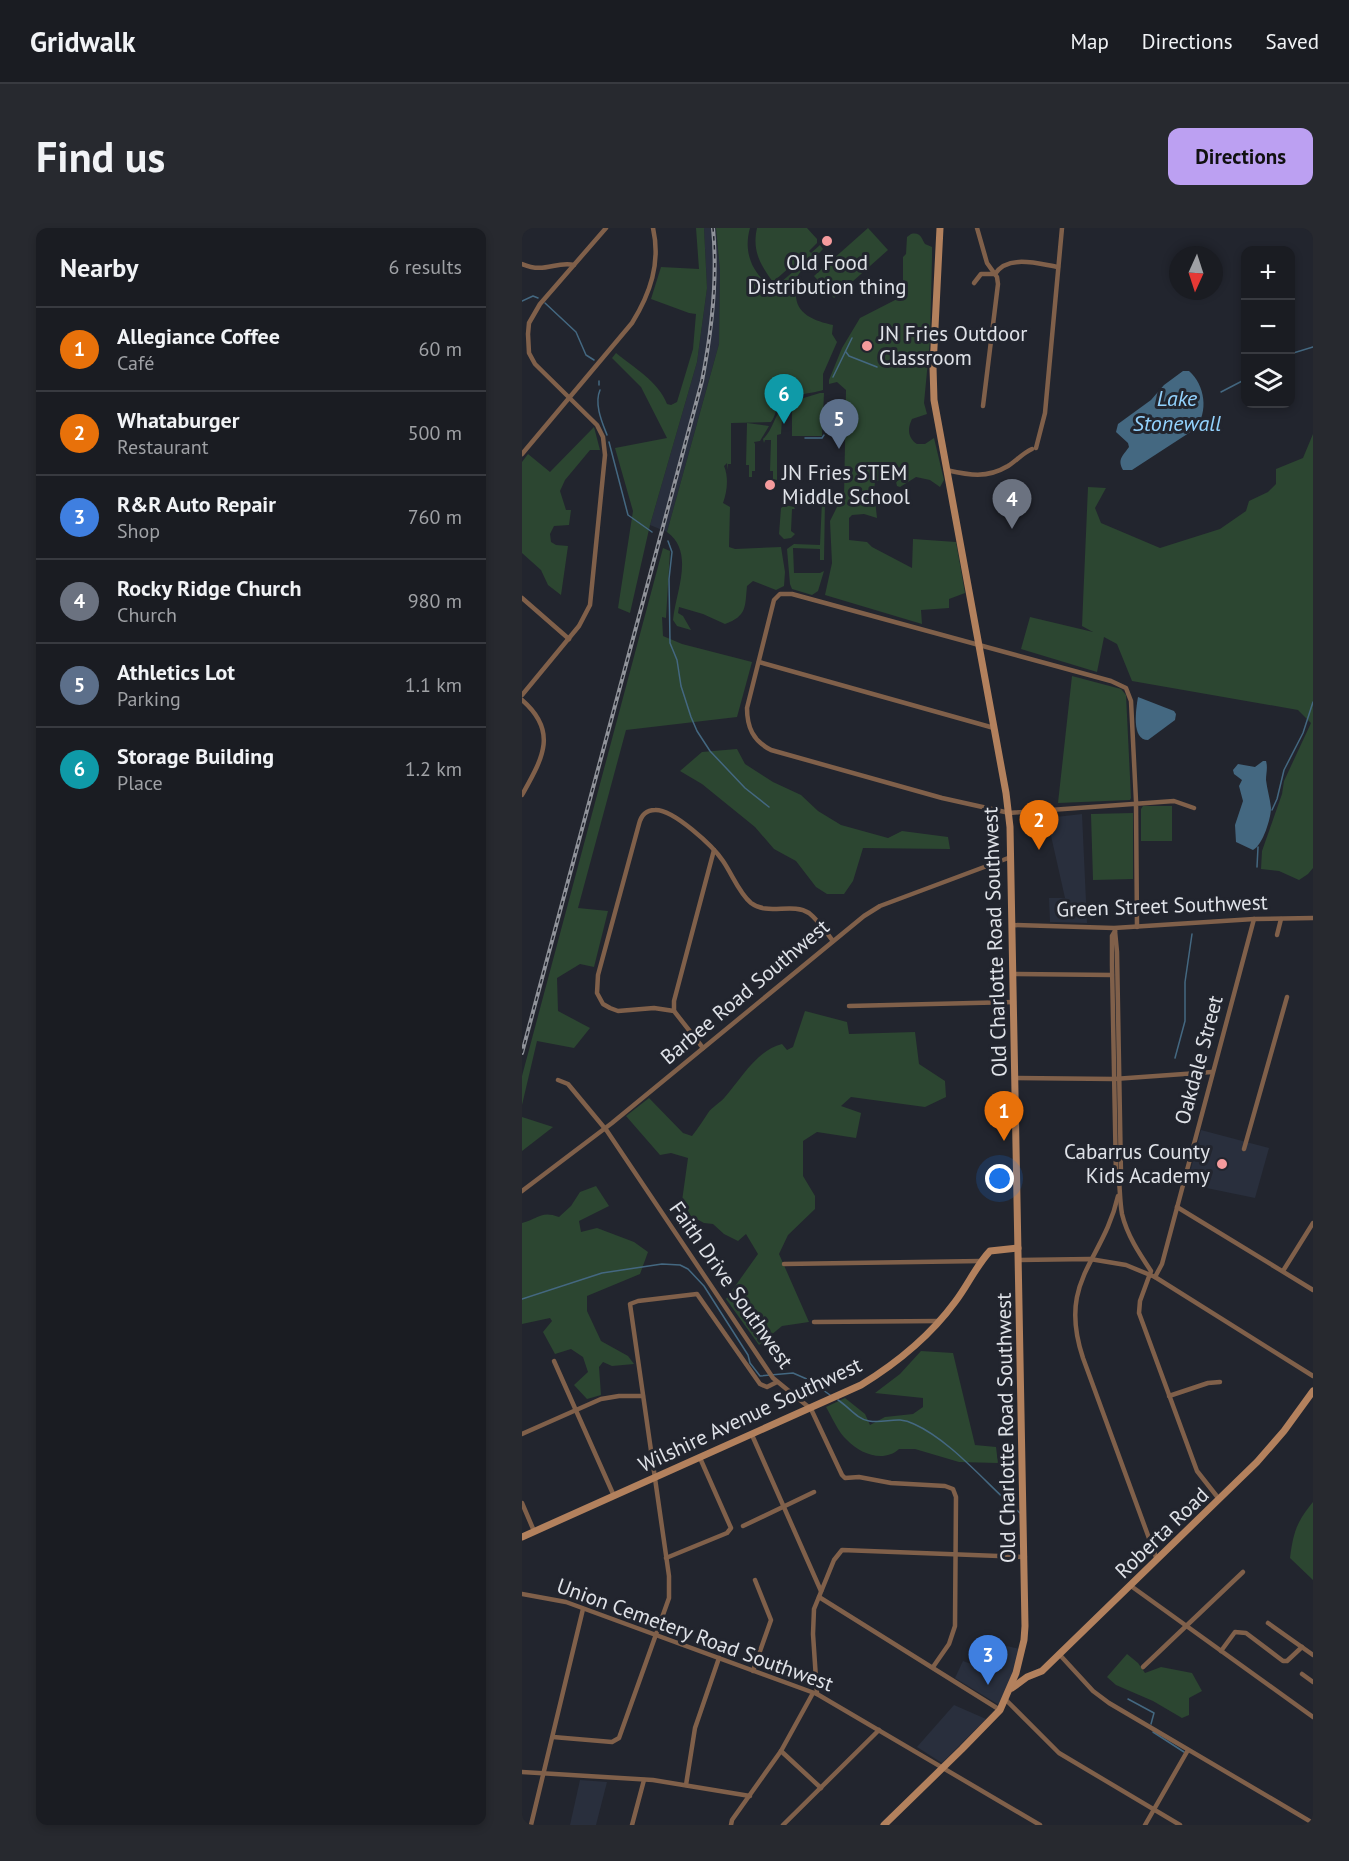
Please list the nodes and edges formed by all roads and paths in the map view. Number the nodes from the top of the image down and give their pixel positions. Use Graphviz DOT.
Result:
graph roads {
  1 [pos="606,228"];
  2 [pos="653,228"];
  3 [pos="940,228"];
  4 [pos="976,228"];
  5 [pos="1062,228"];
  6 [pos="522,264"];
  7 [pos="574,265"];
  8 [pos="1058,267"];
  9 [pos="995,274"];
  10 [pos="975,283"];
  11 [pos="570,399"];
  12 [pos="983,406"];
  13 [pos="522,454"];
  14 [pos="946,470"];
  15 [pos="522,598"];
  16 [pos="569,639"];
  17 [pos="978,644"];
  18 [pos="759,662"];
  19 [pos="522,694"];
  20 [pos="522,700"];
  21 [pos="994,728"];
  22 [pos="522,795"];
  23 [pos="1136,803"];
  24 [pos="1194,808"];
  25 [pos="1009,813"];
  26 [pos="714,850"];
  27 [pos="1011,857"];
  28 [pos="1313,918"];
  29 [pos="1254,919"];
  30 [pos="1281,919"];
  31 [pos="1012,925"];
  32 [pos="1137,927"];
  33 [pos="1115,929"];
  34 [pos="1277,935"];
  35 [pos="833,941"];
  36 [pos="1013,974"];
  37 [pos="1115,975"];
  38 [pos="1287,997"];
  39 [pos="1014,1002"];
  40 [pos="849,1006"];
  41 [pos="674,1011"];
  42 [pos="703,1048"];
  43 [pos="1212,1072"];
  44 [pos="1015,1078"];
  45 [pos="1117,1078"];
  46 [pos="558,1080"];
  47 [pos="604,1128"];
  48 [pos="1244,1149"];
  49 [pos="1119,1190"];
  50 [pos="522,1191"];
  51 [pos="1177,1207"];
  52 [pos="1313,1223"];
  53 [pos="1018,1248"];
  54 [pos="1090,1259"];
  55 [pos="1019,1260"];
  56 [pos="981,1261"];
  57 [pos="784,1264"];
  58 [pos="1283,1270"];
  59 [pos="1150,1275"];
  60 [pos="1155,1278"];
  61 [pos="1313,1290"];
  62 [pos="940,1321"];
  63 [pos="814,1322"];
  64 [pos="554,1361"];
  65 [pos="1313,1376"];
  66 [pos="773,1378"];
  67 [pos="1220,1382"];
  68 [pos="1313,1391"];
  69 [pos="643,1396"];
  70 [pos="1169,1396"];
  71 [pos="812,1408"];
  72 [pos="576,1411"];
  73 [pos="522,1434"];
  74 [pos="752,1435"];
  75 [pos="700,1458"];
  76 [pos="654,1478"];
  77 [pos="814,1492"];
  78 [pos="614,1496"];
  79 [pos="1219,1500"];
  80 [pos="522,1503"];
  81 [pos="784,1507"];
  82 [pos="743,1526"];
  83 [pos="534,1531"];
  84 [pos="522,1537"];
  85 [pos="957,1553"];
  86 [pos="666,1557"];
  87 [pos="1025,1557"];
  88 [pos="1157,1560"];
  89 [pos="1243,1572"];
  90 [pos="755,1581"];
  91 [pos="1131,1586"];
  92 [pos="821,1591"];
  93 [pos="522,1594"];
  94 [pos="819,1597"];
  95 [pos="583,1609"];
  96 [pos="1268,1623"];
  97 [pos="1186,1626"];
  98 [pos="657,1635"];
  99 [pos="1302,1647"];
  100 [pos="1221,1651"];
  101 [pos="1059,1654"];
  102 [pos="1313,1655"];
  103 [pos="719,1658"];
  104 [pos="933,1667"];
  105 [pos="1143,1667"];
  106 [pos="753,1671"];
  107 [pos="1017,1671"];
  108 [pos="1035,1673"];
  109 [pos="1302,1674"];
  110 [pos="1313,1682"];
  111 [pos="815,1693"];
  112 [pos="1006,1695"];
  113 [pos="1000,1710"];
  114 [pos="1313,1717"];
  115 [pos="879,1730"];
  116 [pos="553,1737"];
  117 [pos="1188,1750"];
  118 [pos="781,1751"];
  119 [pos="943,1768"];
  120 [pos="522,1772"];
  121 [pos="544,1774"];
  122 [pos="644,1780"];
  123 [pos="686,1785"];
  124 [pos="820,1788"];
  125 [pos="750,1796"];
  126 [pos="1154,1810"];
  127 [pos="1313,1823"];
  128 [pos="531,1825"];
  129 [pos="632,1825"];
  130 [pos="731,1825"];
  131 [pos="783,1825"];
  132 [pos="884,1825"];
  133 [pos="1040,1825"];
  134 [pos="1145,1825"];
  135 [pos="1180,1825"];
  1 -- 7 [label="street"];
  2 -- 11 [label="street"];
  3 -- 14 [label="main road, Old Charlotte Road Southwest"];
  4 -- 9 [label="street"];
  5 -- 8 [label="street"];
  6 -- 7 [label="street"];
  7 -- 11 [label="street"];
  8 -- 9 [label="street"];
  8 -- 14 [label="street"];
  9 -- 10 [label="street"];
  9 -- 12 [label="street"];
  11 -- 13 [label="street"];
  11 -- 16 [label="street"];
  14 -- 17 [label="main road, Old Charlotte Road Southwest"];
  15 -- 16 [label="street"];
  16 -- 19 [label="street"];
  17 -- 18 [label="street"];
  17 -- 21 [label="main road, Old Charlotte Road Southwest"];
  17 -- 23 [label="street"];
  18 -- 21 [label="street"];
  18 -- 25 [label="street"];
  20 -- 22 [label="street"];
  21 -- 25 [label="main road, Old Charlotte Road Southwest"];
  23 -- 24 [label="street"];
  23 -- 25 [label="street"];
  23 -- 32 [label="street"];
  25 -- 27 [label="main road, Old Charlotte Road Southwest"];
  26 -- 35 [label="street"];
  26 -- 41 [label="street"];
  26 -- 41 [label="street"];
  27 -- 31 [label="main road, Old Charlotte Road Southwest"];
  27 -- 35 [label="street, Barbee Road Southwest"];
  28 -- 30 [label="street, Green Street Southwest"];
  29 -- 30 [label="street, Green Street Southwest"];
  29 -- 32 [label="street, Green Street Southwest"];
  29 -- 43 [label="street, Oakdale Street"];
  30 -- 34 [label="street"];
  31 -- 33 [label="street, Green Street Southwest"];
  31 -- 36 [label="main road, Old Charlotte Road Southwest"];
  32 -- 33 [label="street, Green Street Southwest"];
  33 -- 37 [label="street"];
  35 -- 42 [label="street, Barbee Road Southwest"];
  36 -- 37 [label="street"];
  36 -- 39 [label="main road, Old Charlotte Road Southwest"];
  37 -- 45 [label="street"];
  38 -- 48 [label="street"];
  39 -- 40 [label="street"];
  39 -- 44 [label="main road, Old Charlotte Road Southwest"];
  41 -- 42 [label="street"];
  42 -- 47 [label="street, Barbee Road Southwest"];
  43 -- 45 [label="street"];
  43 -- 51 [label="street, Oakdale Street"];
  44 -- 45 [label="street"];
  44 -- 53 [label="main road, Old Charlotte Road Southwest"];
  45 -- 49 [label="street"];
  46 -- 47 [label="street, Faith Drive Southwest"];
  47 -- 50 [label="street, Barbee Road Southwest"];
  47 -- 66 [label="street, Faith Drive Southwest"];
  49 -- 54 [label="street"];
  49 -- 59 [label="street"];
  51 -- 58 [label="street"];
  51 -- 60 [label="street, Oakdale Street"];
  52 -- 58 [label="street"];
  53 -- 55 [label="main road, Old Charlotte Road Southwest"];
  53 -- 56 [label="main road"];
  54 -- 55 [label="street"];
  54 -- 59 [label="street"];
  54 -- 88 [label="street"];
  55 -- 87 [label="main road, Old Charlotte Road Southwest"];
  56 -- 57 [label="street"];
  56 -- 62 [label="main road, Wilshire Avenue Southwest"];
  58 -- 61 [label="street"];
  59 -- 60 [label="street"];
  59 -- 70 [label="street"];
  60 -- 65 [label="street"];
  62 -- 63 [label="street"];
  62 -- 71 [label="main road, Wilshire Avenue Southwest"];
  64 -- 72 [label="street"];
  66 -- 69 [label="street"];
  66 -- 71 [label="street, Faith Drive Southwest"];
  67 -- 70 [label="street"];
  68 -- 79 [label="main road, Roberta Road"];
  69 -- 72 [label="street"];
  69 -- 76 [label="street"];
  70 -- 79 [label="street"];
  71 -- 74 [label="main road, Wilshire Avenue Southwest"];
  71 -- 85 [label="street, Faith Drive Southwest"];
  72 -- 73 [label="street"];
  72 -- 78 [label="street"];
  74 -- 75 [label="main road, Wilshire Avenue Southwest"];
  74 -- 81 [label="street"];
  75 -- 76 [label="main road, Wilshire Avenue Southwest"];
  75 -- 86 [label="street"];
  76 -- 78 [label="main road, Wilshire Avenue Southwest"];
  76 -- 86 [label="street"];
  77 -- 81 [label="street"];
  78 -- 83 [label="main road, Wilshire Avenue Southwest"];
  79 -- 88 [label="main road, Roberta Road"];
  80 -- 83 [label="street"];
  81 -- 82 [label="street"];
  81 -- 92 [label="street"];
  83 -- 84 [label="main road, Wilshire Avenue Southwest"];
  85 -- 87 [label="street"];
  85 -- 92 [label="street"];
  85 -- 104 [label="street, Faith Drive Southwest"];
  86 -- 98 [label="street"];
  87 -- 107 [label="main road, Old Charlotte Road Southwest"];
  88 -- 91 [label="main road, Roberta Road"];
  89 -- 97 [label="street"];
  90 -- 106 [label="street"];
  91 -- 97 [label="street"];
  91 -- 101 [label="main road, Roberta Road"];
  92 -- 94 [label="street"];
  93 -- 95 [label="street, Union Cemetery Road Southwest"];
  94 -- 104 [label="street"];
  94 -- 111 [label="street"];
  95 -- 98 [label="street, Union Cemetery Road Southwest"];
  95 -- 116 [label="street"];
  96 -- 99 [label="street"];
  97 -- 100 [label="street"];
  97 -- 105 [label="street"];
  98 -- 103 [label="street, Union Cemetery Road Southwest"];
  98 -- 116 [label="street"];
  99 -- 100 [label="street"];
  99 -- 102 [label="street"];
  100 -- 114 [label="street"];
  101 -- 108 [label="main road, Roberta Road"];
  101 -- 117 [label="street"];
  103 -- 106 [label="street, Union Cemetery Road Southwest"];
  103 -- 123 [label="street"];
  104 -- 113 [label="street"];
  106 -- 111 [label="street, Union Cemetery Road Southwest"];
  107 -- 108 [label="main road"];
  107 -- 112 [label="main road, Old Charlotte Road Southwest"];
  108 -- 112 [label="main road, Roberta Road"];
  109 -- 110 [label="street"];
  111 -- 115 [label="street, Union Cemetery Road Southwest"];
  111 -- 118 [label="street"];
  112 -- 113 [label="main road, Old Charlotte Road Southwest"];
  112 -- 126 [label="street"];
  113 -- 119 [label="main road, Old Charlotte Road Southwest"];
  115 -- 119 [label="street, Union Cemetery Road Southwest"];
  115 -- 124 [label="street"];
  116 -- 121 [label="street"];
  117 -- 126 [label="street"];
  117 -- 127 [label="street"];
  118 -- 124 [label="street"];
  118 -- 125 [label="street"];
  119 -- 132 [label="main road, Old Charlotte Road Southwest"];
  119 -- 133 [label="street, Union Cemetery Road Southwest"];
  120 -- 121 [label="street"];
  121 -- 122 [label="street"];
  121 -- 128 [label="street"];
  122 -- 123 [label="street"];
  122 -- 129 [label="street"];
  123 -- 125 [label="street"];
  124 -- 131 [label="street"];
  125 -- 130 [label="street"];
  126 -- 134 [label="street"];
  126 -- 135 [label="street"];
}
